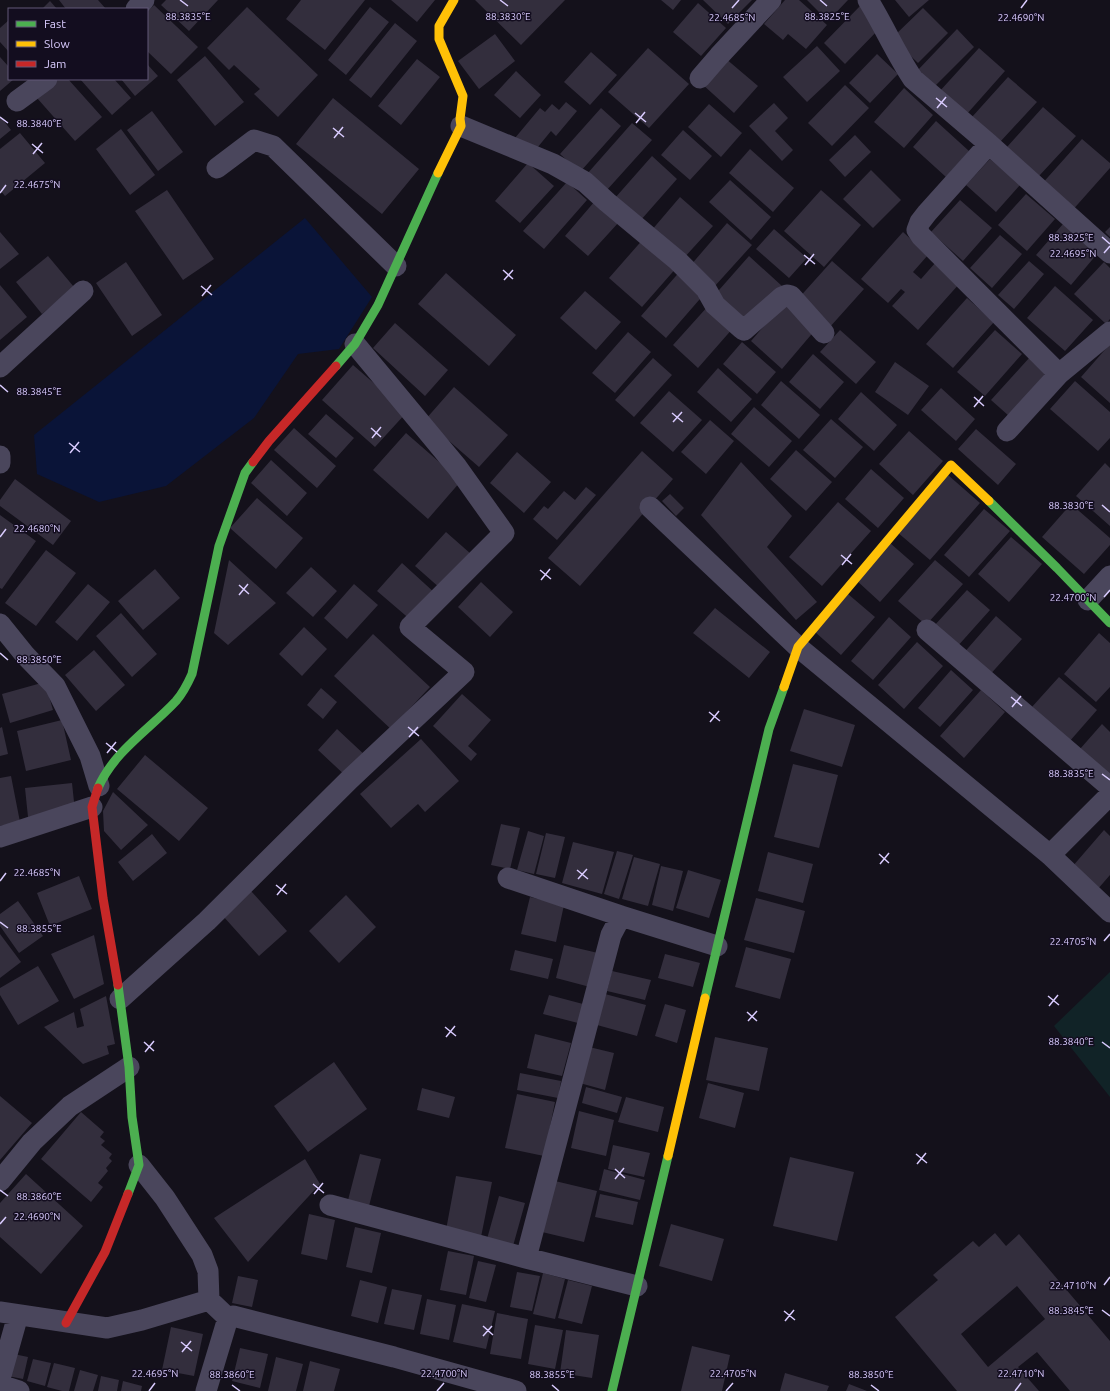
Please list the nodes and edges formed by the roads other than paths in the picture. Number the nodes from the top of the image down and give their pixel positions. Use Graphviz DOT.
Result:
graph roads {
  1 [pos="144,0"];
  2 [pos="454,0"];
  3 [pos="771,0"];
  4 [pos="870,1"];
  5 [pos="137,8"];
  6 [pos="700,78"];
  7 [pos="46,80"];
  8 [pos="17,101"];
  9 [pos="461,126"];
  10 [pos="989,144"];
  11 [pos="217,168"];
  12 [pos="1110,253"];
  13 [pos="396,266"];
  14 [pos="83,290"];
  15 [pos="1110,332"];
  16 [pos="824,333"];
  17 [pos="355,344"];
  18 [pos="0,367"];
  19 [pos="1058,374"];
  20 [pos="1006,431"];
  21 [pos="0,456"];
  22 [pos="0,463"];
  23 [pos="650,507"];
  24 [pos="1110,576"];
  25 [pos="1088,600"];
  26 [pos="1110,623"];
  27 [pos="0,624"];
  28 [pos="928,630"];
  29 [pos="798,647"];
  30 [pos="99,786"];
  31 [pos="1110,787"];
  32 [pos="1110,795"];
  33 [pos="92,807"];
  34 [pos="0,837"];
  35 [pos="1050,855"];
  36 [pos="508,878"];
  37 [pos="1110,912"];
  38 [pos="621,916"];
  39 [pos="717,946"];
  40 [pos="120,999"];
  41 [pos="129,1067"];
  42 [pos="139,1165"];
  43 [pos="0,1182"];
  44 [pos="330,1205"];
  45 [pos="526,1258"];
  46 [pos="637,1286"];
  47 [pos="209,1300"];
  48 [pos="9,1313"];
  49 [pos="228,1318"];
  50 [pos="66,1323"];
  51 [pos="0,1378"];
  52 [pos="0,1385"];
  53 [pos="19,1391"];
  54 [pos="206,1391"];
  55 [pos="516,1391"];
  56 [pos="612,1391"];
  1 -- 5 [label="street"];
  2 -- 9 [label="street"];
  3 -- 6 [label="street"];
  4 -- 10 [label="street"];
  7 -- 8 [label="street"];
  9 -- 13 [label="street"];
  9 -- 16 [label="street"];
  10 -- 12 [label="street"];
  10 -- 19 [label="street"];
  11 -- 13 [label="street"];
  13 -- 17 [label="street"];
  14 -- 18 [label="street"];
  15 -- 19 [label="street"];
  17 -- 30 [label="street"];
  17 -- 40 [label="street"];
  19 -- 20 [label="street"];
  21 -- 22 [label="street"];
  23 -- 29 [label="street"];
  24 -- 25 [label="street"];
  25 -- 26 [label="street"];
  25 -- 29 [label="street"];
  27 -- 30 [label="street"];
  28 -- 31 [label="street"];
  29 -- 35 [label="street"];
  29 -- 39 [label="street"];
  30 -- 33 [label="street"];
  32 -- 35 [label="street"];
  33 -- 34 [label="street"];
  33 -- 40 [label="street"];
  35 -- 37 [label="street"];
  36 -- 38 [label="street"];
  38 -- 39 [label="street"];
  38 -- 45 [label="street"];
  39 -- 46 [label="street"];
  40 -- 41 [label="street"];
  41 -- 42 [label="street"];
  41 -- 43 [label="street"];
  42 -- 47 [label="street"];
  42 -- 50 [label="street"];
  44 -- 45 [label="street"];
  45 -- 46 [label="street"];
  46 -- 56 [label="street"];
  47 -- 49 [label="street"];
  47 -- 50 [label="street"];
  48 -- 50 [label="street"];
  48 -- 51 [label="street"];
  49 -- 54 [label="street"];
  49 -- 55 [label="street"];
  52 -- 53 [label="street"];
}
